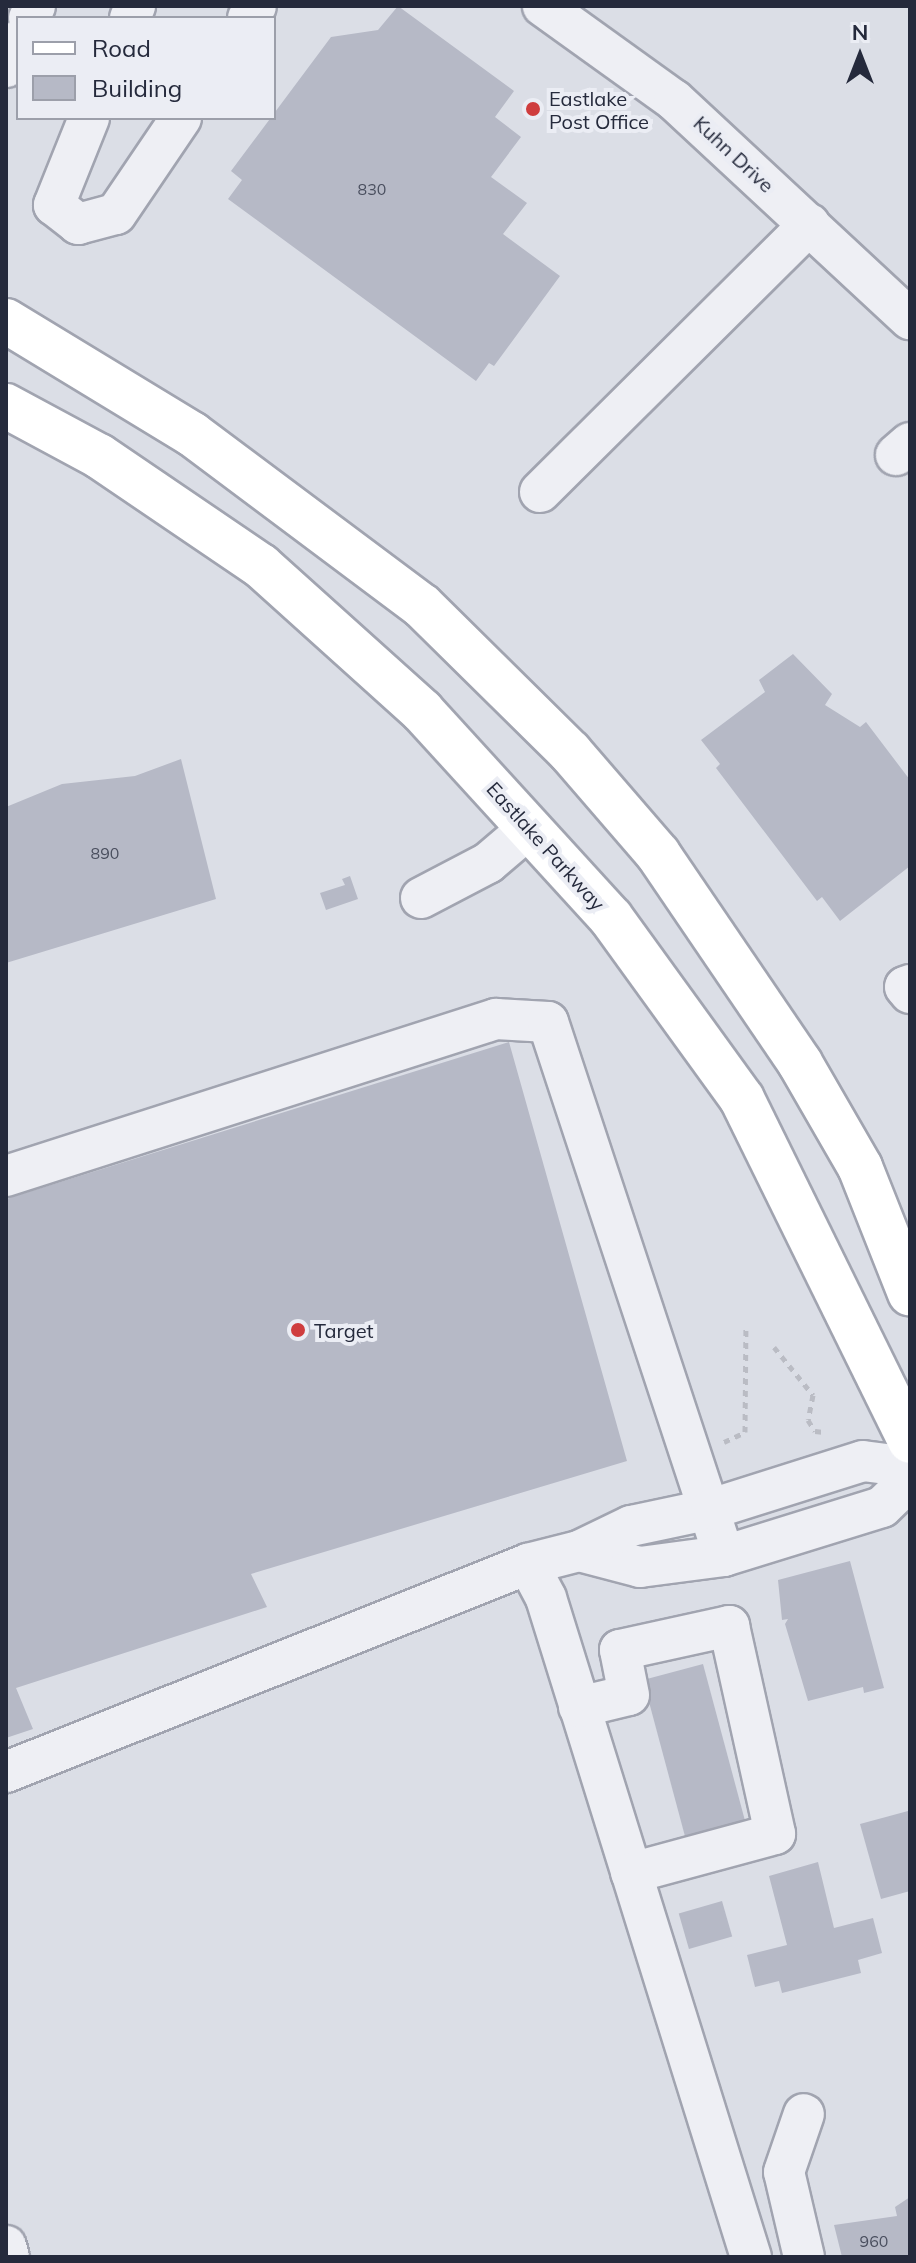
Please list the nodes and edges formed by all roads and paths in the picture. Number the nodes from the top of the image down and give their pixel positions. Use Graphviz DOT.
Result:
graph roads {
  1 [pos="543,6"];
  2 [pos="16,45"];
  3 [pos="6,67"];
  4 [pos="88,120"];
  5 [pos="180,120"];
  6 [pos="810,224"];
  7 [pos="910,319"];
  8 [pos="6,321"];
  9 [pos="6,406"];
  10 [pos="540,492"];
  11 [pos="529,828"];
  12 [pos="421,898"];
  13 [pos="910,985"];
  14 [pos="910,993"];
  15 [pos="6,1176"];
  16 [pos="910,1293"];
  17 [pos="746,1327"];
  18 [pos="774,1347"];
  19 [pos="836,1433"];
  20 [pos="910,1441"];
  21 [pos="712,1447"];
  22 [pos="910,1467"];
  23 [pos="910,1480"];
  24 [pos="711,1509"];
  25 [pos="579,1551"];
  26 [pos="724,1556"];
  27 [pos="528,1564"];
  28 [pos="579,1707"];
  29 [pos="6,1772"];
  30 [pos="631,1873"];
  31 [pos="804,2114"];
  32 [pos="6,2246"];
  33 [pos="9,2257"];
  34 [pos="751,2257"];
  35 [pos="804,2257"];
  1 -- 6 [label="street, Kuhn Drive"];
  2 -- 3 [label="street"];
  4 -- 5 [label="street"];
  6 -- 7 [label="street, Kuhn Drive"];
  6 -- 10 [label="street"];
  8 -- 16 [label="main road"];
  9 -- 11 [label="main road, Eastlake Parkway"];
  11 -- 12 [label="street"];
  11 -- 20 [label="main road, Eastlake Parkway"];
  13 -- 14 [label="street"];
  15 -- 24 [label="street"];
  17 -- 21 [label="path"];
  18 -- 19 [label="path"];
  22 -- 24 [label="street"];
  23 -- 26 [label="street"];
  24 -- 25 [label="street"];
  24 -- 26 [label="street"];
  25 -- 26 [label="street"];
  25 -- 27 [label="street"];
  27 -- 28 [label="street"];
  27 -- 29 [label="street"];
  28 -- 30 [label="street"];
  28 -- 30 [label="street"];
  30 -- 34 [label="street"];
  31 -- 35 [label="street"];
  32 -- 33 [label="street"];
}
